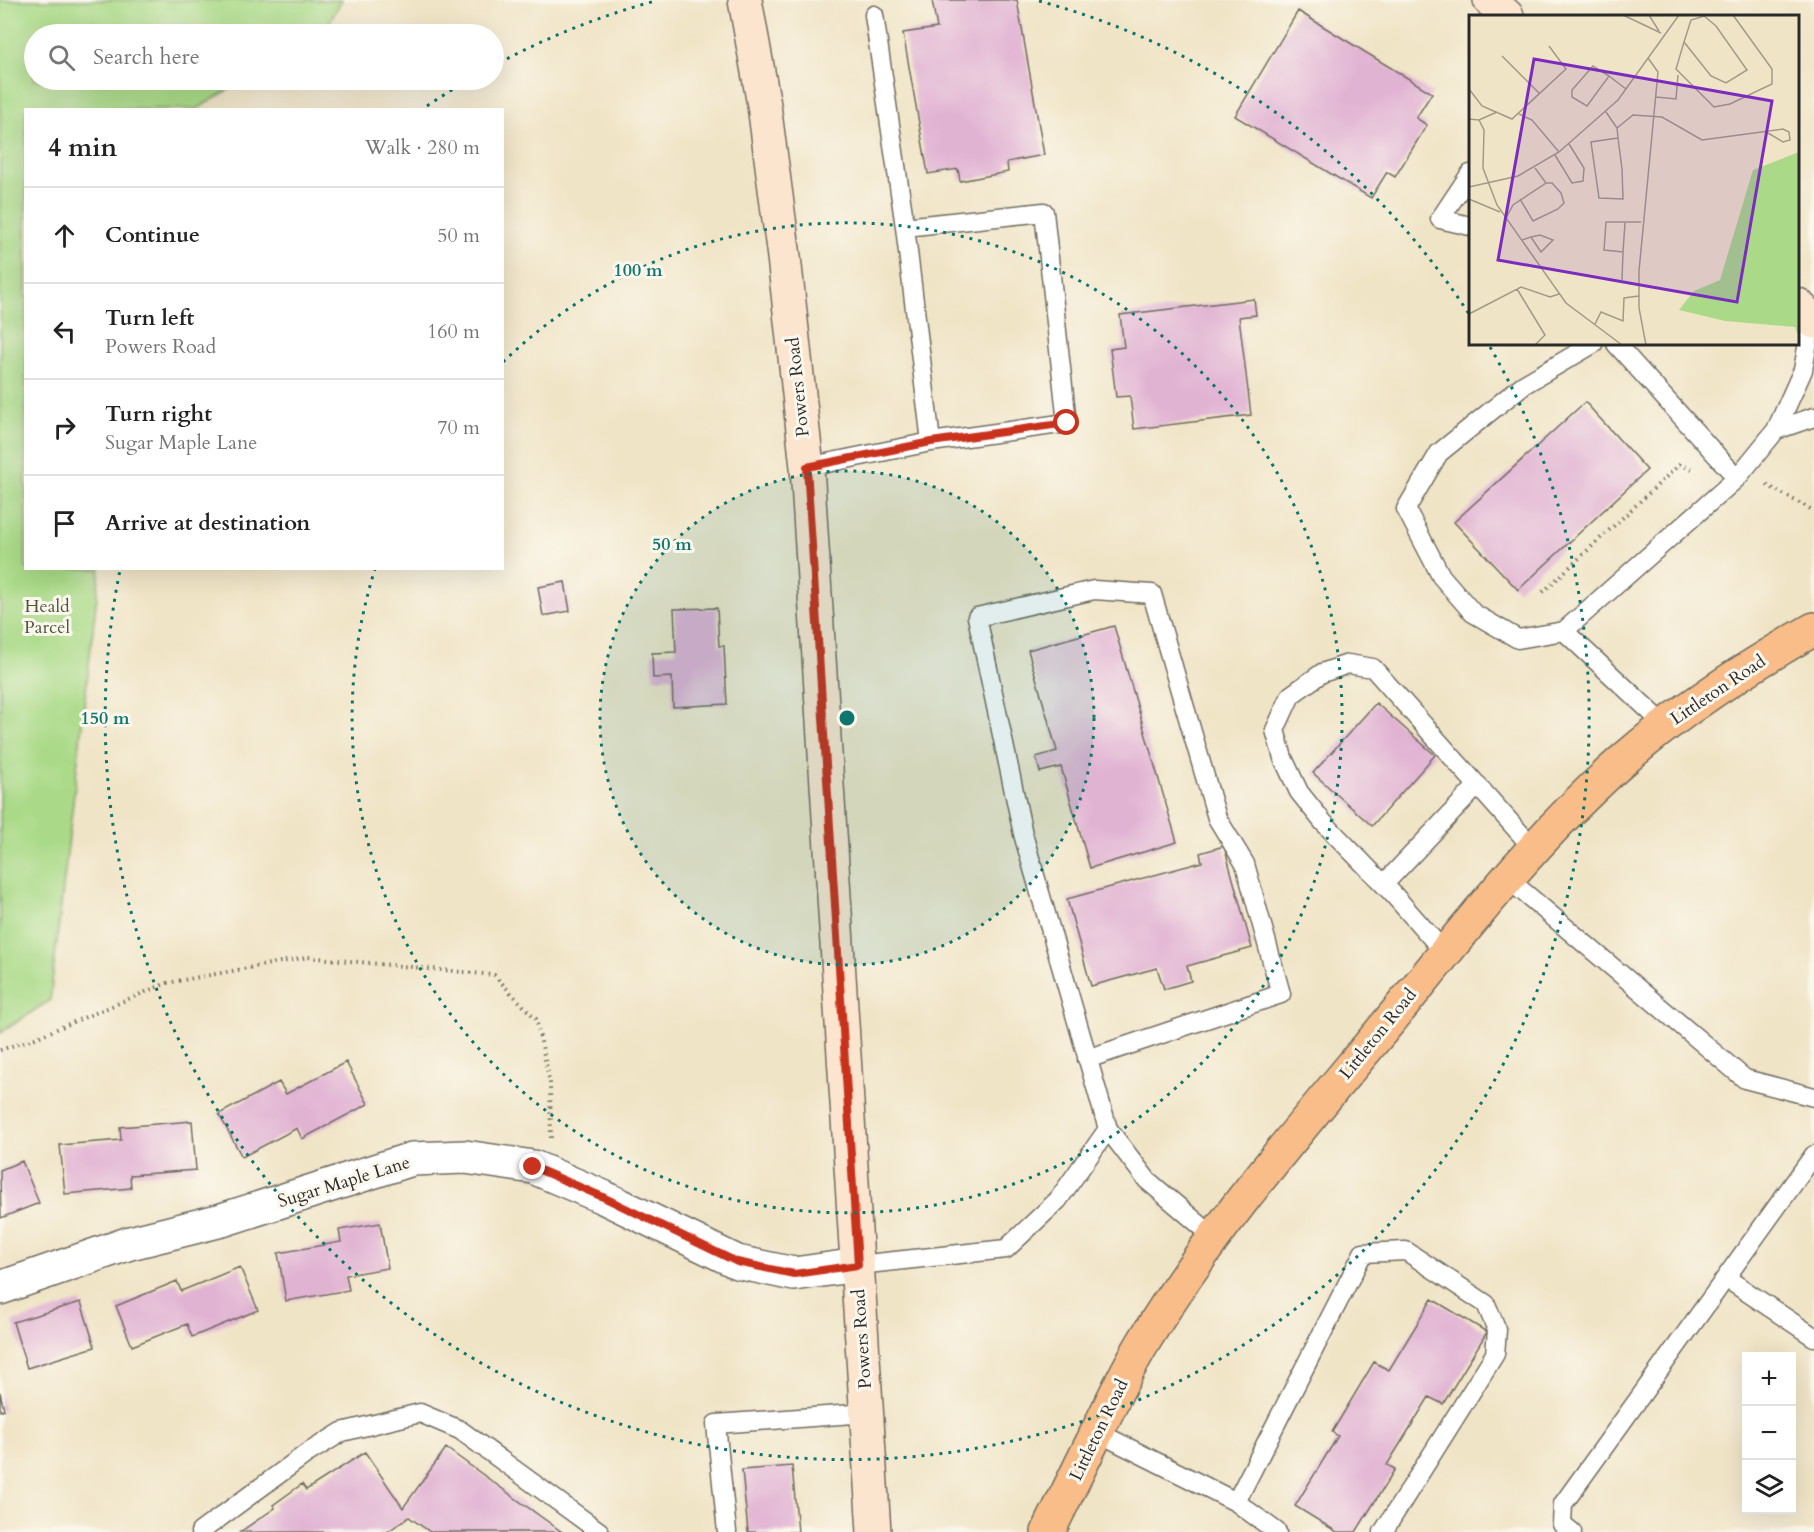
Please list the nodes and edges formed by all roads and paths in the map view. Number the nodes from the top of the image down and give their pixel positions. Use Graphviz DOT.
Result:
graph roads {
  1 [pos="745,0"];
  2 [pos="1490,0"];
  3 [pos="874,15"];
  4 [pos="1506,15"];
  5 [pos="1469,176"];
  6 [pos="1469,226"];
  7 [pos="905,227"];
  8 [pos="1808,316"];
  9 [pos="1591,345"];
  10 [pos="1617,345"];
  11 [pos="1814,417"];
  12 [pos="1776,430"];
  13 [pos="931,442"];
  14 [pos="807,467"];
  15 [pos="1697,469"];
  16 [pos="1737,478"];
  17 [pos="1767,485"];
  18 [pos="1814,511"];
  19 [pos="1543,592"];
  20 [pos="1814,629"];
  21 [pos="1564,631"];
  22 [pos="1666,726"];
  23 [pos="1478,785"];
  24 [pos="1534,849"];
  25 [pos="1507,878"];
  26 [pos="1384,884"];
  27 [pos="1445,953"];
  28 [pos="0,1050"];
  29 [pos="1087,1059"];
  30 [pos="1814,1097"];
  31 [pos="1107,1129"];
  32 [pos="1814,1155"];
  33 [pos="551,1174"];
  34 [pos="1214,1237"];
  35 [pos="858,1265"];
  36 [pos="1725,1278"];
  37 [pos="0,1288"];
  38 [pos="1814,1337"];
  39 [pos="867,1413"];
  40 [pos="1097,1432"];
  41 [pos="1236,1502"];
  42 [pos="200,1532"];
  43 [pos="600,1532"];
  44 [pos="727,1532"];
  45 [pos="874,1532"];
  46 [pos="1048,1532"];
  47 [pos="1277,1532"];
  48 [pos="1383,1532"];
  49 [pos="1572,1532"];
  1 -- 14 [label="main road, Powers Road"];
  2 -- 4 [label="main road"];
  3 -- 7 [label="lane"];
  5 -- 6 [label="lane"];
  7 -- 13 [label="lane"];
  7 -- 13 [label="lane"];
  8 -- 12 [label="lane"];
  9 -- 21 [label="lane"];
  10 -- 16 [label="lane"];
  11 -- 12 [label="lane"];
  12 -- 16 [label="lane"];
  13 -- 14 [label="lane"];
  14 -- 35 [label="main road, Powers Road"];
  15 -- 19 [label="path"];
  16 -- 21 [label="lane"];
  17 -- 18 [label="path"];
  20 -- 22 [label="main road, Littleton Road"];
  21 -- 22 [label="lane"];
  22 -- 24 [label="main road, Littleton Road"];
  23 -- 24 [label="lane"];
  23 -- 26 [label="lane"];
  23 -- 26 [label="lane"];
  24 -- 25 [label="main road, Littleton Road"];
  25 -- 27 [label="main road, Littleton Road"];
  25 -- 30 [label="lane"];
  26 -- 27 [label="lane"];
  27 -- 34 [label="main road, Littleton Road"];
  28 -- 33 [label="path"];
  29 -- 29 [label="lane"];
  29 -- 31 [label="lane"];
  31 -- 34 [label="lane"];
  31 -- 35 [label="lane"];
  32 -- 36 [label="lane"];
  33 -- 35 [label="street, Sugar Maple Lane"];
  33 -- 37 [label="street, Sugar Maple Lane"];
  34 -- 40 [label="main road, Littleton Road"];
  35 -- 39 [label="main road, Powers Road"];
  36 -- 38 [label="lane"];
  36 -- 49 [label="lane"];
  39 -- 44 [label="lane"];
  39 -- 45 [label="main road, Powers Road"];
  40 -- 41 [label="lane"];
  40 -- 46 [label="main road, Littleton Road"];
  41 -- 47 [label="lane"];
  41 -- 48 [label="lane"];
  42 -- 43 [label="lane"];
}
